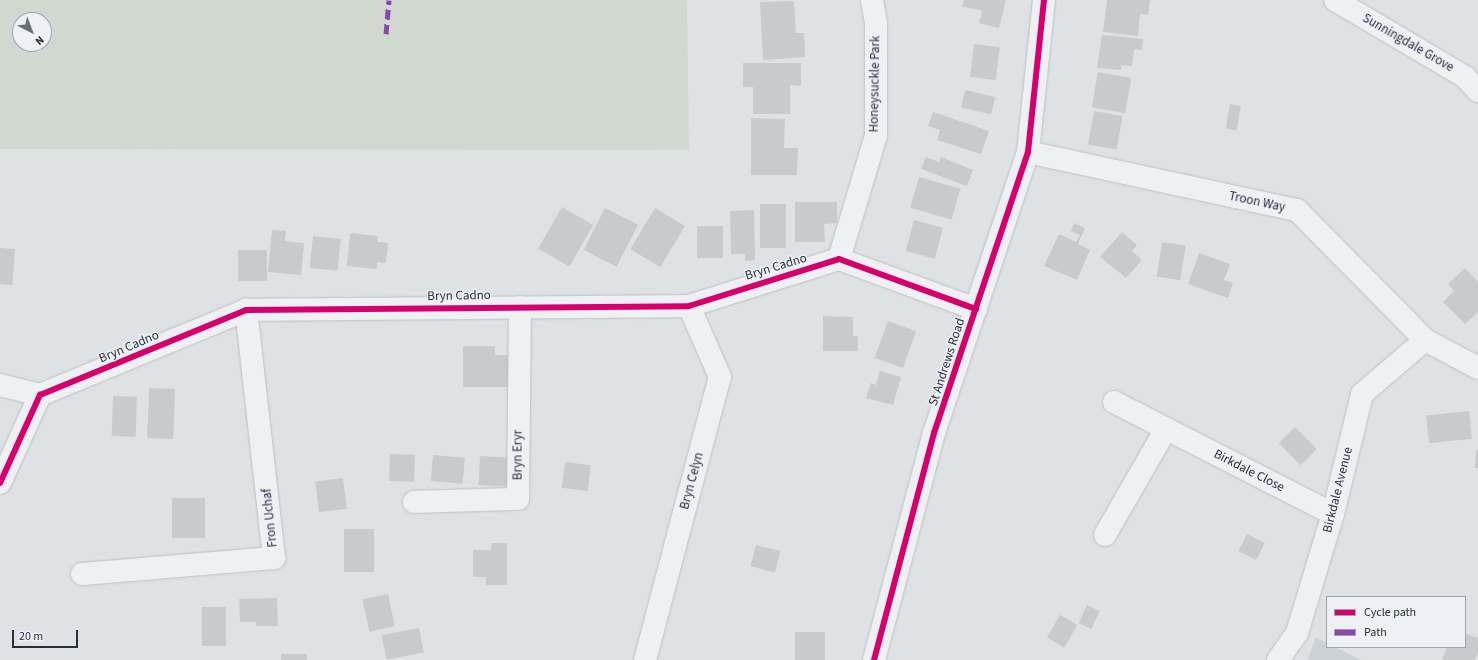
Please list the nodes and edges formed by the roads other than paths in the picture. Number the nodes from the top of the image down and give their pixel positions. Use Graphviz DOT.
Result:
graph roads {
  1 [pos="872,0"];
  2 [pos="1044,0"];
  3 [pos="1334,0"];
  4 [pos="1478,91"];
  5 [pos="1028,152"];
  6 [pos="838,259"];
  7 [pos="520,306"];
  8 [pos="689,306"];
  9 [pos="976,309"];
  10 [pos="246,310"];
  11 [pos="1425,340"];
  12 [pos="1478,368"];
  13 [pos="0,385"];
  14 [pos="40,396"];
  15 [pos="1114,402"];
  16 [pos="1166,429"];
  17 [pos="0,483"];
  18 [pos="414,502"];
  19 [pos="1333,514"];
  20 [pos="1105,535"];
  21 [pos="82,574"];
  22 [pos="645,660"];
  23 [pos="874,660"];
  24 [pos="1278,660"];
  1 -- 6 [label="street, Honeysuckle Park"];
  2 -- 5 [label="street, St Andrews Road"];
  3 -- 4 [label="street, Sunningdale Grove"];
  5 -- 9 [label="street, St Andrews Road"];
  5 -- 11 [label="street, Troon Way"];
  6 -- 8 [label="street, Bryn Cadno"];
  6 -- 9 [label="street"];
  7 -- 8 [label="street, Bryn Cadno"];
  7 -- 10 [label="street, Bryn Cadno"];
  7 -- 18 [label="street, Bryn Eryr"];
  8 -- 22 [label="street, Bryn Celyn"];
  9 -- 23 [label="street, St Andrews Road"];
  10 -- 14 [label="street, Bryn Cadno"];
  10 -- 21 [label="street, Fron Uchaf"];
  11 -- 12 [label="street, Troon Way"];
  11 -- 19 [label="street, Birkdale Avenue"];
  13 -- 14 [label="street"];
  14 -- 17 [label="street"];
  15 -- 16 [label="street, Birkdale Close"];
  16 -- 19 [label="street, Birkdale Close"];
  16 -- 20 [label="street"];
  19 -- 24 [label="street, Birkdale Avenue"];
}
